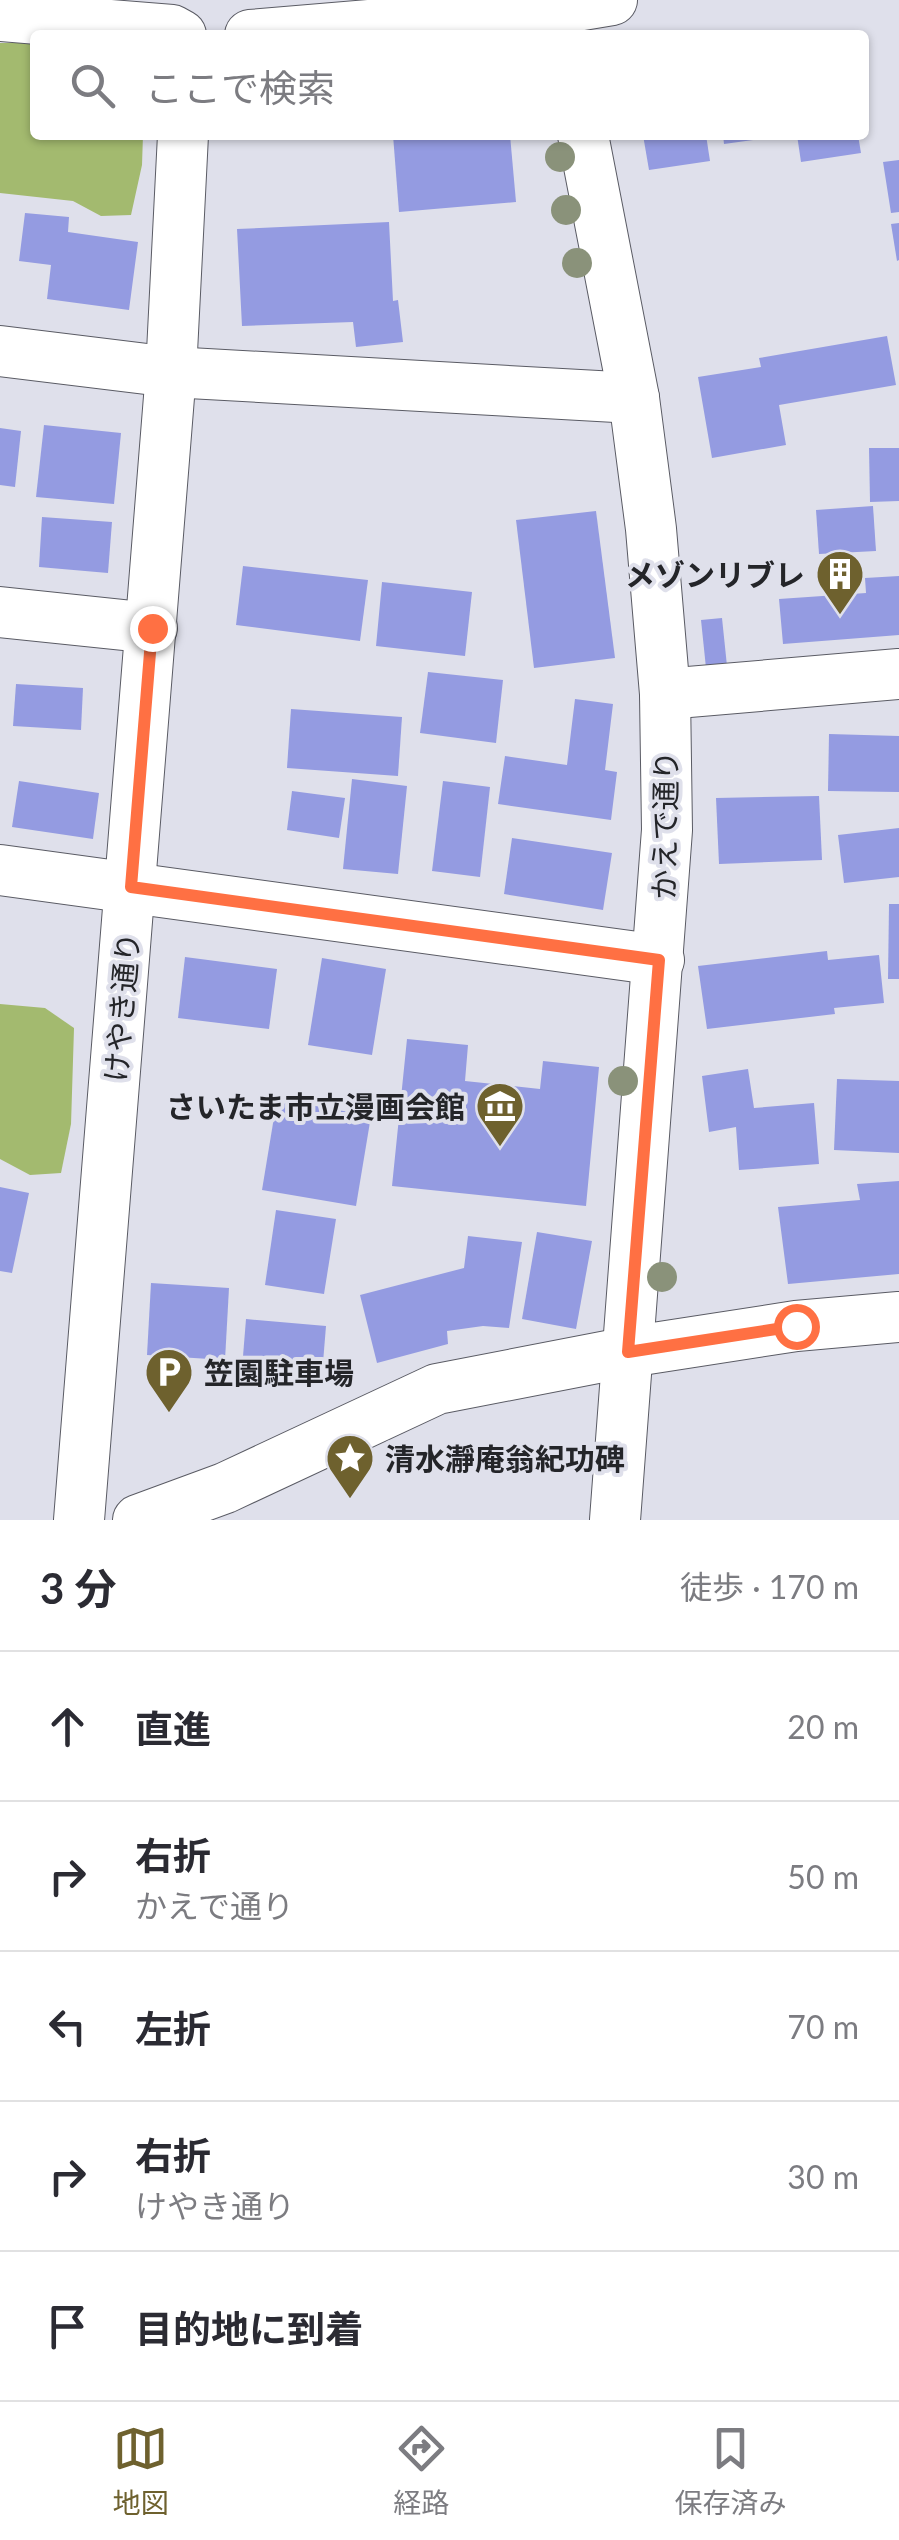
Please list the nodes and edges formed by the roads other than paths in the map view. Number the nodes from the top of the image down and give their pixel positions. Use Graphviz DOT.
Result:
graph roads {
  1 [pos="612,0"];
  2 [pos="559,15"];
  3 [pos="0,16"];
  4 [pos="176,22"];
  5 [pos="327,30"];
  6 [pos="183,140"];
  7 [pos="583,140"];
  8 [pos="0,351"];
  9 [pos="172,372"];
  10 [pos="634,398"];
  11 [pos="0,612"];
  12 [pos="152,628"];
  13 [pos="899,674"];
  14 [pos="665,694"];
  15 [pos="0,870"];
  16 [pos="131,887"];
  17 [pos="659,960"];
  18 [pos="899,1317"];
  19 [pos="628,1352"];
  20 [pos="79,1520"];
  21 [pos="138,1520"];
  22 [pos="615,1520"];
  1 -- 2 [label="street"];
  2 -- 5 [label="street"];
  3 -- 4 [label="street"];
  6 -- 9 [label="street, けやき通り"];
  7 -- 10 [label="street, かえで通り"];
  8 -- 9 [label="street"];
  9 -- 10 [label="street"];
  9 -- 12 [label="street, けやき通り"];
  10 -- 14 [label="street, かえで通り"];
  11 -- 12 [label="street"];
  12 -- 16 [label="street, けやき通り"];
  13 -- 14 [label="street"];
  14 -- 17 [label="street, かえで通り"];
  15 -- 16 [label="street"];
  16 -- 17 [label="street"];
  16 -- 20 [label="street, けやき通り"];
  17 -- 19 [label="street, かえで通り"];
  18 -- 19 [label="street"];
  19 -- 21 [label="street"];
  19 -- 22 [label="street, かえで通り"];
}
